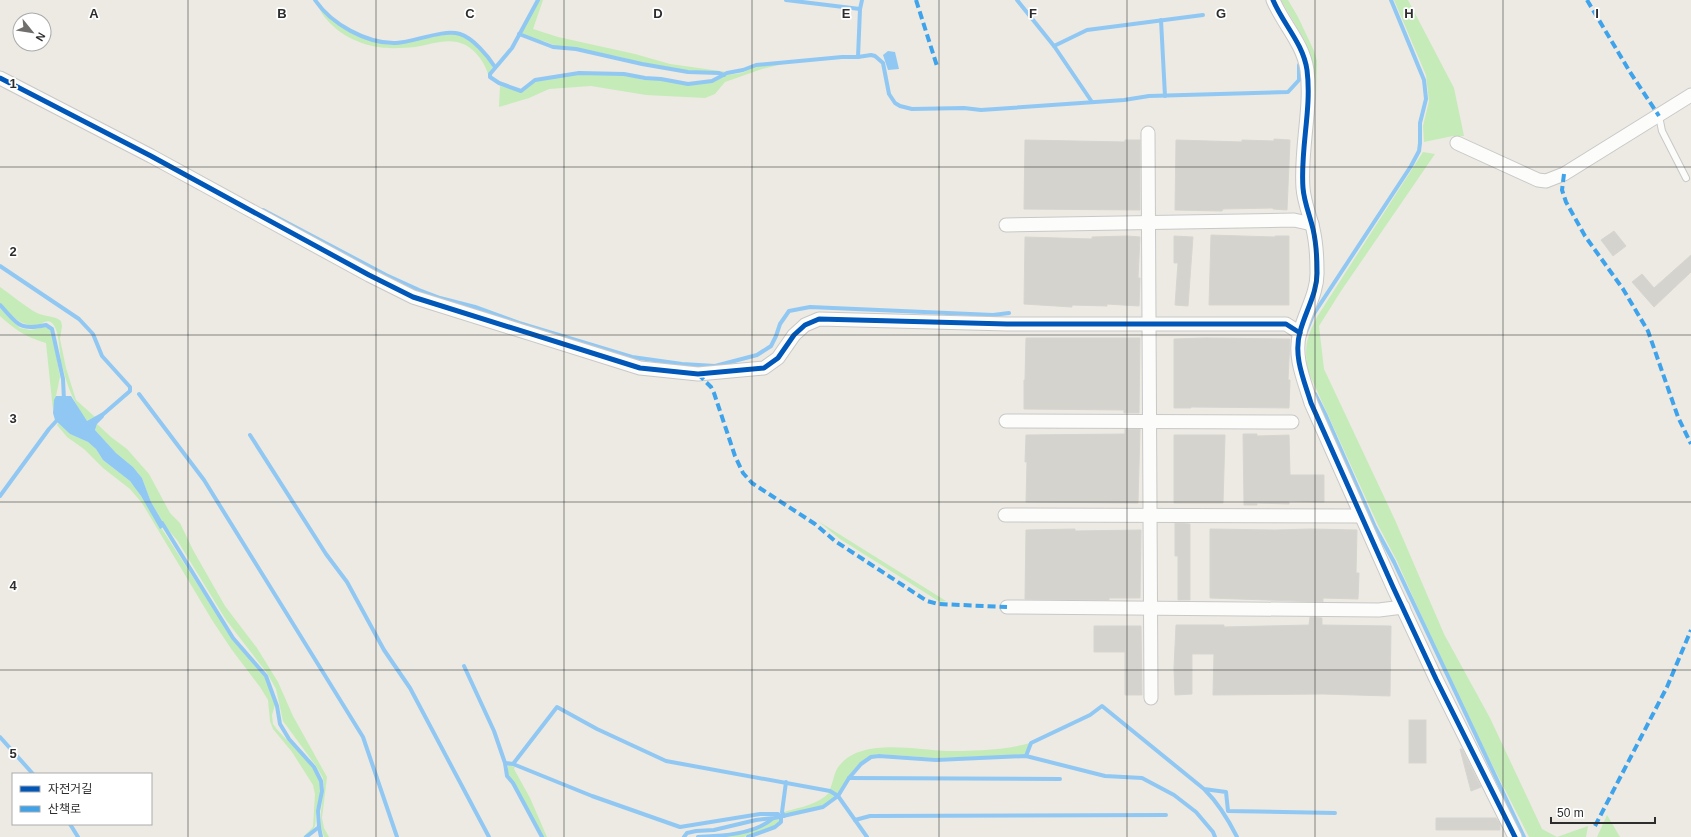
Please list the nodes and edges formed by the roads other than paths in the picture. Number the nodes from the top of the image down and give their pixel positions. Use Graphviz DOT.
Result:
graph roads {
  1 [pos="1273,0"];
  2 [pos="0,78"];
  3 [pos="1691,95"];
  4 [pos="1658,116"];
  5 [pos="1148,133"];
  6 [pos="1457,143"];
  7 [pos="1686,178"];
  8 [pos="1149,223"];
  9 [pos="1312,224"];
  10 [pos="1006,225"];
  11 [pos="1149,324"];
  12 [pos="1300,333"];
  13 [pos="1006,421"];
  14 [pos="1150,421"];
  15 [pos="1292,422"];
  16 [pos="1005,515"];
  17 [pos="1150,516"];
  18 [pos="1361,516"];
  19 [pos="1007,607"];
  20 [pos="1403,607"];
  21 [pos="1151,609"];
  22 [pos="1151,698"];
  23 [pos="1515,837"];
  1 -- 9 [label="street"];
  2 -- 11 [label="street"];
  3 -- 4 [label="street"];
  4 -- 6 [label="street"];
  4 -- 7 [label="lane"];
  5 -- 8 [label="street"];
  8 -- 9 [label="street"];
  8 -- 10 [label="street"];
  8 -- 11 [label="street"];
  9 -- 12 [label="street"];
  11 -- 12 [label="street"];
  11 -- 14 [label="street"];
  12 -- 18 [label="street"];
  13 -- 14 [label="street"];
  14 -- 15 [label="street"];
  14 -- 17 [label="street"];
  16 -- 17 [label="street"];
  17 -- 18 [label="street"];
  17 -- 21 [label="street"];
  18 -- 20 [label="street"];
  19 -- 21 [label="street"];
  20 -- 21 [label="street"];
  20 -- 23 [label="street"];
  21 -- 22 [label="street"];
}
